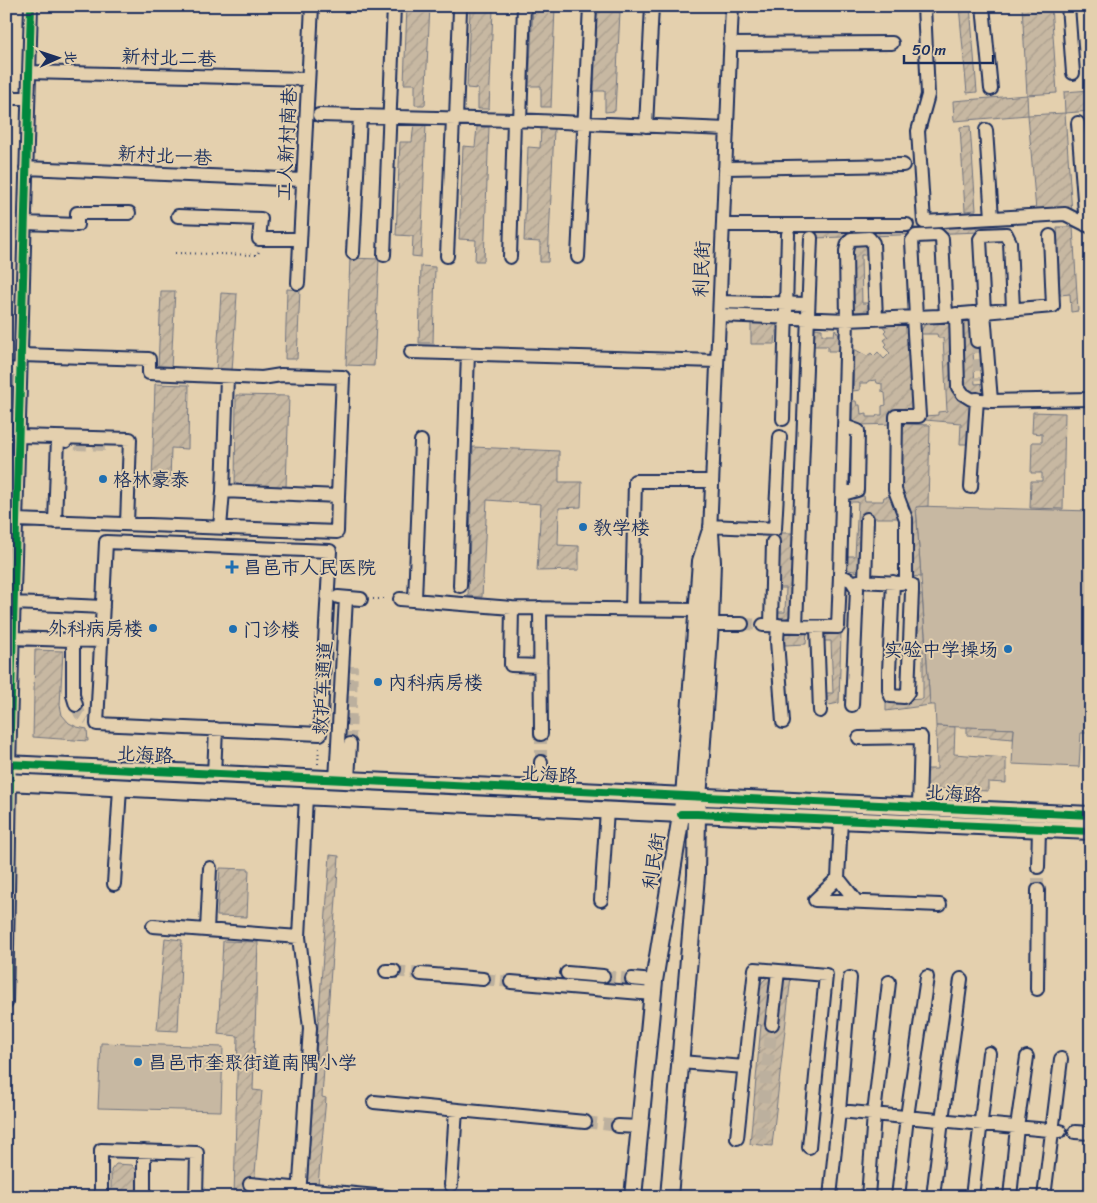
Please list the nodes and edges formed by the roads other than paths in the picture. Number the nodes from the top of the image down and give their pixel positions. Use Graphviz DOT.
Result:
graph roads {
  1 [pos="31,6"];
  2 [pos="312,6"];
  3 [pos="394,6"];
  4 [pos="524,6"];
  5 [pos="590,6"];
  6 [pos="652,6"];
  7 [pos="732,6"];
  8 [pos="924,6"];
  9 [pos="984,6"];
  10 [pos="1068,6"];
  11 [pos="460,8"];
  12 [pos="730,44"];
  13 [pos="892,44"];
  14 [pos="29,72"];
  15 [pos="1073,73"];
  16 [pos="308,79"];
  17 [pos="991,89"];
  18 [pos="6,98"];
  19 [pos="28,98"];
  20 [pos="319,115"];
  21 [pos="360,116"];
  22 [pos="390,117"];
  23 [pos="455,119"];
  24 [pos="517,121"];
  25 [pos="584,123"];
  26 [pos="1078,123"];
  27 [pos="646,126"];
  28 [pos="727,129"];
  29 [pos="986,130"];
  30 [pos="904,165"];
  31 [pos="26,168"];
  32 [pos="725,168"];
  33 [pos="303,180"];
  34 [pos="130,213"];
  35 [pos="178,216"];
  36 [pos="992,218"];
  37 [pos="25,223"];
  38 [pos="723,225"];
  39 [pos="907,225"];
  40 [pos="1088,226"];
  41 [pos="788,234"];
  42 [pos="1050,236"];
  43 [pos="811,238"];
  44 [pos="300,240"];
  45 [pos="353,253"];
  46 [pos="384,255"];
  47 [pos="447,256"];
  48 [pos="510,257"];
  49 [pos="578,257"];
  50 [pos="298,283"];
  51 [pos="720,302"];
  52 [pos="786,304"];
  53 [pos="808,304"];
  54 [pos="1013,309"];
  55 [pos="979,312"];
  56 [pos="719,315"];
  57 [pos="951,315"];
  58 [pos="914,317"];
  59 [pos="786,318"];
  60 [pos="808,319"];
  61 [pos="876,319"];
  62 [pos="847,320"];
  63 [pos="977,341"];
  64 [pos="412,352"];
  65 [pos="468,353"];
  66 [pos="21,355"];
  67 [pos="717,361"];
  68 [pos="6,369"];
  69 [pos="20,370"];
  70 [pos="227,377"];
  71 [pos="977,399"];
  72 [pos="1091,399"];
  73 [pos="991,401"];
  74 [pos="783,419"];
  75 [pos="18,436"];
  76 [pos="780,437"];
  77 [pos="58,438"];
  78 [pos="421,441"];
  79 [pos="75,444"];
  80 [pos="712,481"];
  81 [pos="971,488"];
  82 [pos="223,491"];
  83 [pos="338,496"];
  84 [pos="867,519"];
  85 [pos="16,520"];
  86 [pos="55,522"];
  87 [pos="127,524"];
  88 [pos="220,528"];
  89 [pos="710,529"];
  90 [pos="773,542"];
  91 [pos="846,578"];
  92 [pos="865,581"];
  93 [pos="899,583"];
  94 [pos="460,586"];
  95 [pos="328,597"];
  96 [pos="346,598"];
  97 [pos="361,598"];
  98 [pos="400,599"];
  99 [pos="415,600"];
  100 [pos="14,603"];
  101 [pos="103,607"];
  102 [pos="512,608"];
  103 [pos="540,608"];
  104 [pos="632,609"];
  105 [pos="696,610"];
  106 [pos="710,624"];
  107 [pos="742,624"];
  108 [pos="771,625"];
  109 [pos="796,626"];
  110 [pos="817,627"];
  111 [pos="12,638"];
  112 [pos="73,640"];
  113 [pos="101,641"];
  114 [pos="541,666"];
  115 [pos="76,705"];
  116 [pos="852,705"];
  117 [pos="820,711"];
  118 [pos="784,722"];
  119 [pos="216,729"];
  120 [pos="541,734"];
  121 [pos="859,738"];
  122 [pos="350,744"];
  123 [pos="541,762"];
  124 [pos="8,764"];
  125 [pos="214,774"];
  126 [pos="342,780"];
  127 [pos="8,782"];
  128 [pos="120,788"];
  129 [pos="541,790"];
  130 [pos="306,796"];
  131 [pos="690,805"];
  132 [pos="919,808"];
  133 [pos="607,810"];
  134 [pos="1091,815"];
  135 [pos="841,820"];
  136 [pos="1038,829"];
  137 [pos="1091,831"];
  138 [pos="1038,867"];
  139 [pos="210,868"];
  140 [pos="838,878"];
  141 [pos="114,884"];
  142 [pos="1038,890"];
  143 [pos="601,900"];
  144 [pos="856,901"];
  145 [pos="940,905"];
  146 [pos="153,926"];
  147 [pos="207,930"];
  148 [pos="7,937"];
  149 [pos="299,937"];
  150 [pos="778,971"];
  151 [pos="567,973"];
  152 [pos="421,974"];
  153 [pos="603,976"];
  154 [pos="927,977"];
  155 [pos="850,978"];
  156 [pos="483,979"];
  157 [pos="632,979"];
  158 [pos="961,979"];
  159 [pos="511,982"];
  160 [pos="889,982"];
  161 [pos="654,988"];
  162 [pos="1037,989"];
  163 [pos="6,1003"];
  164 [pos="772,1024"];
  165 [pos="989,1054"];
  166 [pos="1027,1056"];
  167 [pos="1061,1059"];
  168 [pos="680,1062"];
  169 [pos="745,1067"];
  170 [pos="374,1102"];
  171 [pos="456,1110"];
  172 [pos="839,1111"];
  173 [pos="874,1114"];
  174 [pos="907,1117"];
  175 [pos="942,1120"];
  176 [pos="585,1122"];
  177 [pos="980,1124"];
  178 [pos="618,1126"];
  179 [pos="640,1127"];
  180 [pos="1018,1127"];
  181 [pos="1056,1130"];
  182 [pos="1075,1132"];
  183 [pos="1091,1134"];
  184 [pos="737,1138"];
  185 [pos="809,1147"];
  186 [pos="144,1151"];
  187 [pos="250,1184"];
  188 [pos="451,1185"];
  189 [pos="299,1193"];
  190 [pos="364,1196"];
  191 [pos="101,1197"];
  192 [pos="144,1197"];
  193 [pos="196,1197"];
  194 [pos="387,1197"];
  195 [pos="633,1197"];
  196 [pos="669,1197"];
  197 [pos="830,1197"];
  198 [pos="868,1197"];
  199 [pos="898,1197"];
  200 [pos="933,1197"];
  201 [pos="972,1197"];
  202 [pos="1010,1197"];
  203 [pos="1044,1197"];
  1 -- 14 [label="street"];
  2 -- 16 [label="street, 工人新村南巷"];
  3 -- 22 [label="street"];
  4 -- 24 [label="street"];
  5 -- 25 [label="street"];
  6 -- 27 [label="street"];
  7 -- 12 [label="street, 利民街"];
  8 -- 36 [label="street"];
  9 -- 17 [label="street"];
  10 -- 15 [label="street"];
  11 -- 23 [label="street"];
  12 -- 13 [label="street"];
  12 -- 28 [label="street, 利民街"];
  14 -- 16 [label="street, 新村北二巷"];
  14 -- 19 [label="street"];
  16 -- 33 [label="street, 工人新村南巷"];
  18 -- 19 [label="street"];
  19 -- 31 [label="street"];
  20 -- 21 [label="street"];
  21 -- 22 [label="street"];
  21 -- 45 [label="street"];
  22 -- 23 [label="street"];
  22 -- 46 [label="street"];
  23 -- 24 [label="street"];
  23 -- 47 [label="street"];
  24 -- 25 [label="street"];
  24 -- 48 [label="street"];
  25 -- 27 [label="street"];
  25 -- 49 [label="street"];
  26 -- 40 [label="street"];
  27 -- 28 [label="street"];
  28 -- 32 [label="street, 利民街"];
  29 -- 36 [label="street"];
  30 -- 32 [label="street"];
  31 -- 33 [label="street, 新村北一巷"];
  31 -- 37 [label="street"];
  32 -- 38 [label="street, 利民街"];
  33 -- 44 [label="street, 工人新村南巷"];
  34 -- 37 [label="street"];
  35 -- 44 [label="street"];
  36 -- 40 [label="street"];
  37 -- 66 [label="street"];
  38 -- 39 [label="street"];
  38 -- 51 [label="street, 利民街"];
  41 -- 52 [label="street"];
  42 -- 54 [label="street"];
  43 -- 53 [label="street"];
  44 -- 50 [label="street, 工人新村南巷"];
  51 -- 52 [label="street"];
  51 -- 56 [label="street, 利民街"];
  52 -- 53 [label="street"];
  52 -- 59 [label="street"];
  53 -- 60 [label="street"];
  54 -- 55 [label="street"];
  54 -- 55 [label="street"];
  55 -- 57 [label="street"];
  55 -- 63 [label="street"];
  55 -- 73 [label="street"];
  56 -- 59 [label="street"];
  56 -- 67 [label="street, 利民街"];
  57 -- 58 [label="street"];
  57 -- 58 [label="street"];
  57 -- 71 [label="street"];
  58 -- 61 [label="street"];
  58 -- 93 [label="street"];
  59 -- 60 [label="street"];
  59 -- 74 [label="street"];
  60 -- 62 [label="street"];
  60 -- 109 [label="street"];
  61 -- 62 [label="street"];
  61 -- 62 [label="street"];
  62 -- 91 [label="street"];
  64 -- 65 [label="street"];
  65 -- 67 [label="street"];
  65 -- 94 [label="street"];
  66 -- 69 [label="street"];
  66 -- 70 [label="street"];
  67 -- 80 [label="street, 利民街"];
  68 -- 69 [label="street"];
  69 -- 75 [label="street"];
  70 -- 82 [label="street"];
  70 -- 83 [label="street"];
  71 -- 73 [label="street"];
  71 -- 81 [label="street"];
  72 -- 73 [label="street"];
  75 -- 77 [label="street"];
  75 -- 85 [label="street"];
  76 -- 89 [label="street"];
  77 -- 79 [label="street"];
  77 -- 86 [label="street"];
  77 -- 87 [label="street"];
  78 -- 99 [label="street"];
  80 -- 89 [label="street, 利民街"];
  80 -- 104 [label="street"];
  82 -- 83 [label="street"];
  82 -- 88 [label="street"];
  83 -- 88 [label="street"];
  84 -- 92 [label="street"];
  85 -- 86 [label="street"];
  85 -- 100 [label="street"];
  86 -- 87 [label="street"];
  87 -- 88 [label="street"];
  89 -- 105 [label="main road, 利民街"];
  89 -- 106 [label="main road, 利民街"];
  90 -- 108 [label="street"];
  91 -- 92 [label="street"];
  91 -- 110 [label="street"];
  91 -- 116 [label="street"];
  92 -- 93 [label="street"];
  93 -- 93 [label="street"];
  95 -- 96 [label="street"];
  95 -- 101 [label="street"];
  95 -- 119 [label="street"];
  96 -- 97 [label="street"];
  96 -- 126 [label="street, 救护车通道"];
  98 -- 99 [label="street"];
  99 -- 102 [label="street"];
  100 -- 101 [label="street"];
  100 -- 111 [label="street"];
  101 -- 113 [label="street"];
  102 -- 103 [label="street"];
  102 -- 114 [label="street"];
  103 -- 104 [label="street"];
  103 -- 114 [label="street"];
  104 -- 105 [label="street"];
  105 -- 131 [label="main road, 利民街"];
  106 -- 107 [label="street"];
  106 -- 131 [label="main road, 利民街"];
  108 -- 109 [label="street"];
  108 -- 118 [label="street"];
  109 -- 110 [label="street"];
  110 -- 117 [label="street"];
  111 -- 112 [label="street"];
  111 -- 124 [label="street"];
  112 -- 113 [label="street"];
  112 -- 115 [label="street"];
  113 -- 119 [label="street"];
  114 -- 120 [label="street"];
  119 -- 125 [label="street"];
  121 -- 132 [label="street"];
  122 -- 126 [label="street"];
  123 -- 129 [label="street"];
  124 -- 125 [label="main road, 北海路"];
  124 -- 127 [label="street"];
  125 -- 126 [label="main road, 北海路"];
  126 -- 129 [label="main road, 北海路"];
  127 -- 128 [label="main road, 北海路"];
  127 -- 148 [label="street"];
  128 -- 130 [label="main road, 北海路"];
  128 -- 141 [label="street"];
  129 -- 131 [label="main road, 北海路"];
  130 -- 133 [label="main road, 北海路"];
  130 -- 149 [label="street"];
  131 -- 132 [label="main road, 北海路"];
  131 -- 133 [label="main road, 北海路"];
  131 -- 135 [label="main road, 北海路"];
  131 -- 161 [label="main road, 利民街"];
  131 -- 168 [label="main road, 利民街"];
  132 -- 134 [label="main road, 北海路"];
  133 -- 143 [label="street"];
  135 -- 136 [label="main road, 北海路"];
  135 -- 140 [label="street"];
  136 -- 137 [label="main road, 北海路"];
  136 -- 138 [label="street"];
  139 -- 147 [label="street"];
  140 -- 144 [label="street"];
  140 -- 144 [label="street"];
  142 -- 162 [label="street"];
  144 -- 145 [label="street"];
  146 -- 147 [label="street"];
  147 -- 149 [label="street"];
  148 -- 163 [label="street"];
  149 -- 189 [label="street"];
  150 -- 164 [label="street"];
  150 -- 169 [label="street"];
  150 -- 185 [label="street"];
  151 -- 153 [label="street"];
  152 -- 156 [label="street"];
  154 -- 174 [label="street"];
  155 -- 172 [label="street"];
  157 -- 161 [label="street"];
  158 -- 175 [label="street"];
  159 -- 161 [label="street"];
  160 -- 173 [label="street"];
  161 -- 179 [label="main road, 利民街"];
  165 -- 177 [label="street"];
  166 -- 180 [label="street"];
  167 -- 181 [label="street"];
  168 -- 169 [label="street"];
  168 -- 196 [label="main road, 利民街"];
  169 -- 184 [label="street"];
  170 -- 171 [label="street"];
  171 -- 176 [label="street"];
  171 -- 188 [label="street"];
  172 -- 173 [label="street"];
  172 -- 197 [label="street"];
  173 -- 174 [label="street"];
  173 -- 198 [label="street"];
  174 -- 175 [label="street"];
  174 -- 199 [label="street"];
  175 -- 177 [label="street"];
  175 -- 200 [label="street"];
  177 -- 180 [label="street"];
  177 -- 201 [label="street"];
  178 -- 179 [label="street"];
  179 -- 195 [label="main road, 利民街"];
  180 -- 181 [label="street"];
  180 -- 202 [label="street"];
  181 -- 203 [label="street"];
  182 -- 183 [label="street"];
  186 -- 191 [label="street"];
  186 -- 192 [label="street"];
  186 -- 193 [label="street"];
  187 -- 189 [label="street"];
  189 -- 190 [label="street"];
  190 -- 194 [label="street"];
}
